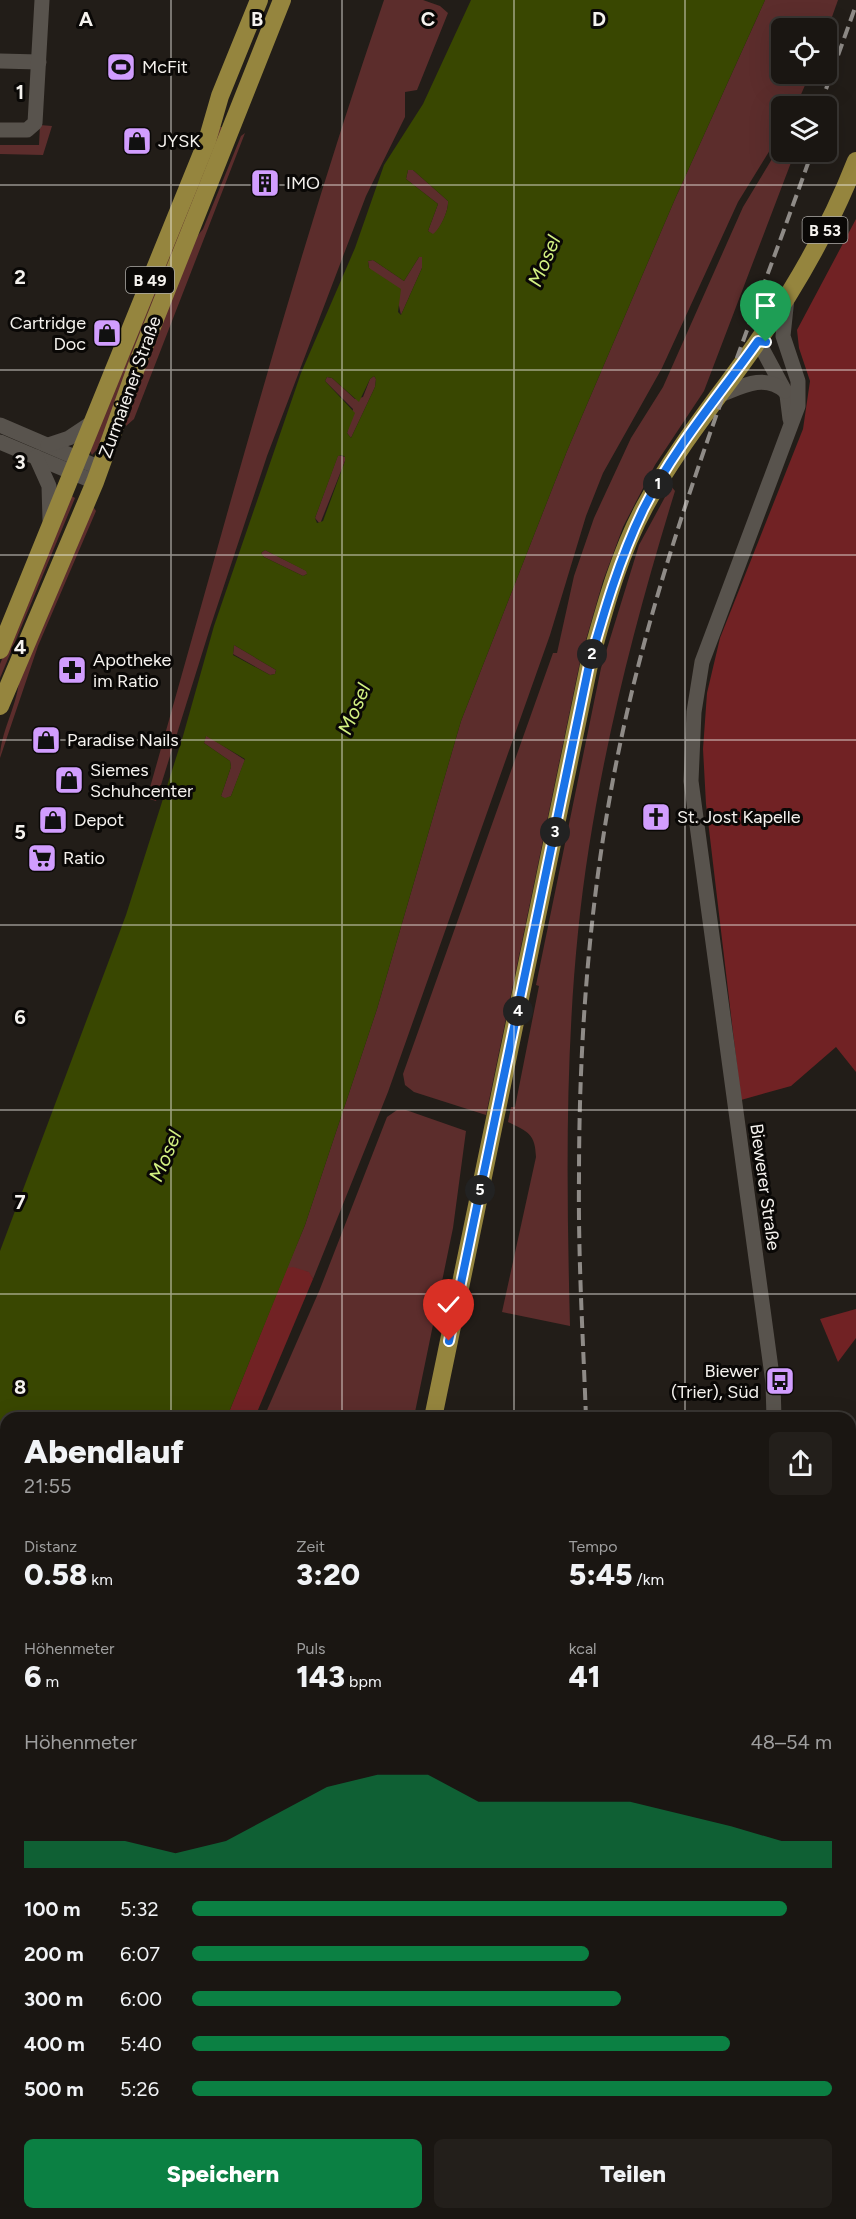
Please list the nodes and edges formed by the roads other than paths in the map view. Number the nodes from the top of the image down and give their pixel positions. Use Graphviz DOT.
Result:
graph roads {
  1 [pos="42,0"];
  2 [pos="258,0"];
  3 [pos="282,0"];
  4 [pos="0,61"];
  5 [pos="39,62"];
  6 [pos="0,130"];
  7 [pos="856,161"];
  8 [pos="788,295"];
  9 [pos="754,347"];
  10 [pos="789,354"];
  11 [pos="785,391"];
  12 [pos="718,396"];
  13 [pos="95,421"];
  14 [pos="0,425"];
  15 [pos="790,428"];
  16 [pos="0,442"];
  17 [pos="48,445"];
  18 [pos="36,457"];
  19 [pos="77,466"];
  20 [pos="98,475"];
  21 [pos="49,532"];
  22 [pos="0,650"];
  23 [pos="0,706"];
  24 [pos="434,1412"];
  25 [pos="774,1412"];
  1 -- 5 [label="street"];
  2 -- 13 [label="main road, Zurmaiener Straße / B 49"];
  3 -- 20 [label="main road, Zurmaiener Straße / B 49"];
  4 -- 5 [label="street"];
  5 -- 6 [label="street"];
  7 -- 8 [label="main road, B 53"];
  8 -- 9 [label="main road, B 53"];
  8 -- 10 [label="street, Biewerer Straße"];
  9 -- 10 [label="street"];
  9 -- 11 [label="street"];
  9 -- 12 [label="main road, B 53"];
  10 -- 15 [label="street, Biewerer Straße"];
  11 -- 12 [label="street"];
  11 -- 15 [label="street"];
  12 -- 24 [label="main road, B 53"];
  13 -- 17 [label="street"];
  13 -- 19 [label="main road, Zurmaiener Straße / B 49"];
  14 -- 17 [label="street"];
  15 -- 25 [label="street, Biewerer Straße"];
  16 -- 18 [label="street"];
  17 -- 19 [label="street"];
  18 -- 19 [label="street"];
  18 -- 21 [label="street"];
  19 -- 20 [label="street"];
  19 -- 21 [label="main road, Zurmaiener Straße / B 49"];
  20 -- 23 [label="main road, Zurmaiener Straße / B 49"];
  21 -- 22 [label="main road, Zurmaiener Straße / B 49"];
}
